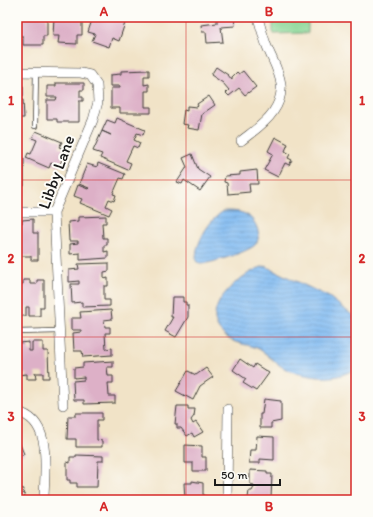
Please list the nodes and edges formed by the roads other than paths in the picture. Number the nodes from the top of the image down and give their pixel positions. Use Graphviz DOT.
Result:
graph roads {
  1 [pos="258,17"];
  2 [pos="17,72"];
  3 [pos="36,72"];
  4 [pos="35,126"];
  5 [pos="241,141"];
  6 [pos="17,212"];
  7 [pos="54,212"];
  8 [pos="60,331"];
  9 [pos="17,332"];
  10 [pos="63,405"];
  11 [pos="228,409"];
  12 [pos="17,412"];
  13 [pos="44,500"];
  14 [pos="227,500"];
  1 -- 5 [label="street"];
  2 -- 3 [label="street, Libby Lane"];
  3 -- 4 [label="lane"];
  3 -- 7 [label="street, Libby Lane"];
  6 -- 7 [label="street"];
  7 -- 8 [label="street, Libby Lane"];
  8 -- 9 [label="lane"];
  8 -- 10 [label="street, Libby Lane"];
  11 -- 14 [label="street"];
  12 -- 13 [label="street"];
}
